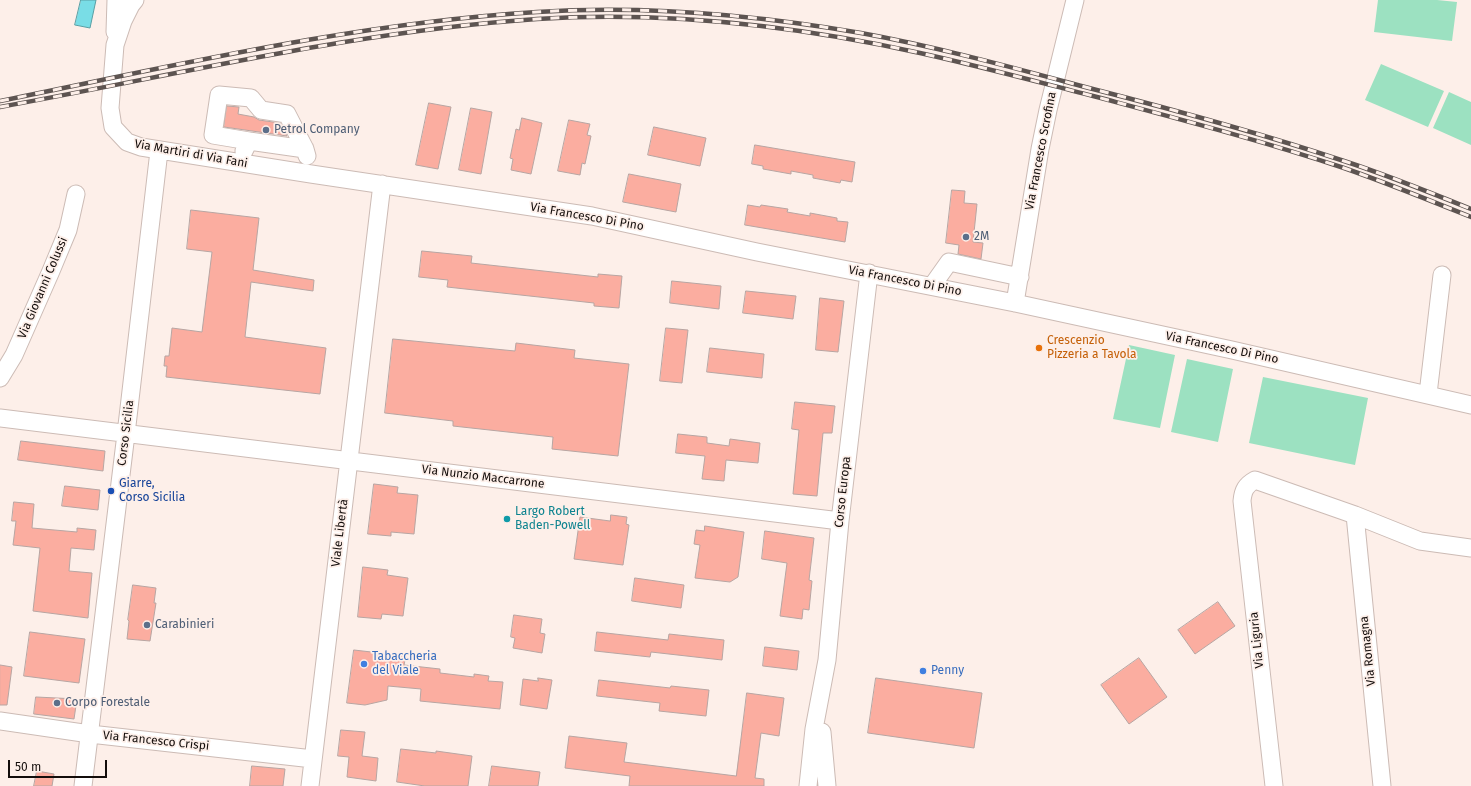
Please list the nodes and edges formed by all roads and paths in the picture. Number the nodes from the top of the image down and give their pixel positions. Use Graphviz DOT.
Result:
graph roads {
  1 [pos="116,0"];
  2 [pos="135,0"];
  3 [pos="1075,0"];
  4 [pos="115,45"];
  5 [pos="249,141"];
  6 [pos="305,149"];
  7 [pos="159,151"];
  8 [pos="238,163"];
  9 [pos="311,174"];
  10 [pos="335,177"];
  11 [pos="382,184"];
  12 [pos="76,194"];
  13 [pos="988,270"];
  14 [pos="869,274"];
  15 [pos="1442,275"];
  16 [pos="1020,277"];
  17 [pos="932,286"];
  18 [pos="993,299"];
  19 [pos="1015,303"];
  20 [pos="0,378"];
  21 [pos="1428,394"];
  22 [pos="1471,405"];
  23 [pos="0,418"];
  24 [pos="126,434"];
  25 [pos="348,461"];
  26 [pos="1355,515"];
  27 [pos="840,521"];
  28 [pos="1471,548"];
  29 [pos="823,684"];
  30 [pos="0,721"];
  31 [pos="90,734"];
  32 [pos="313,759"];
  33 [pos="83,786"];
  34 [pos="310,786"];
  35 [pos="808,786"];
  36 [pos="827,786"];
  37 [pos="1274,786"];
  38 [pos="1382,786"];
  1 -- 4 [label="street"];
  2 -- 4 [label="street, Via Martiri di Via Fani"];
  3 -- 16 [label="street, Via Francesco Scrofina"];
  4 -- 7 [label="street, Via Martiri di Via Fani"];
  5 -- 6 [label="street"];
  5 -- 6 [label="street"];
  5 -- 8 [label="street"];
  6 -- 9 [label="street"];
  7 -- 8 [label="street, Via Martiri di Via Fani"];
  7 -- 24 [label="street, Corso Sicilia"];
  8 -- 9 [label="street, Via Martiri di Via Fani"];
  9 -- 10 [label="street, Via Martiri di Via Fani"];
  10 -- 11 [label="street, Via Francesco Di Pino"];
  11 -- 14 [label="street, Via Francesco Di Pino"];
  11 -- 25 [label="street, Viale Libertà"];
  12 -- 20 [label="street, Via Giovanni Colussi"];
  13 -- 16 [label="street"];
  13 -- 17 [label="street"];
  13 -- 18 [label="street"];
  14 -- 17 [label="street, Via Francesco Di Pino"];
  14 -- 27 [label="street, Corso Europa"];
  15 -- 21 [label="street"];
  16 -- 19 [label="street, Via Francesco Scrofina"];
  17 -- 18 [label="street, Via Francesco Di Pino"];
  18 -- 19 [label="street, Via Francesco Di Pino"];
  19 -- 21 [label="street, Via Francesco Di Pino"];
  21 -- 22 [label="street, Via Francesco Di Pino"];
  23 -- 24 [label="street, Via Nunzio Maccarrone"];
  24 -- 25 [label="street, Via Nunzio Maccarrone"];
  24 -- 31 [label="street, Corso Sicilia"];
  25 -- 27 [label="street, Via Nunzio Maccarrone"];
  25 -- 32 [label="street, Viale Libertà"];
  26 -- 28 [label="street"];
  26 -- 37 [label="street, Via Liguria"];
  26 -- 38 [label="street, Via Romagna"];
  27 -- 29 [label="street, Corso Europa"];
  29 -- 35 [label="street"];
  29 -- 36 [label="street"];
  30 -- 31 [label="street, Via Francesco Crispi"];
  31 -- 32 [label="street, Via Francesco Crispi"];
  31 -- 33 [label="street, Corso Sicilia"];
  32 -- 34 [label="street, Viale Libertà"];
}
